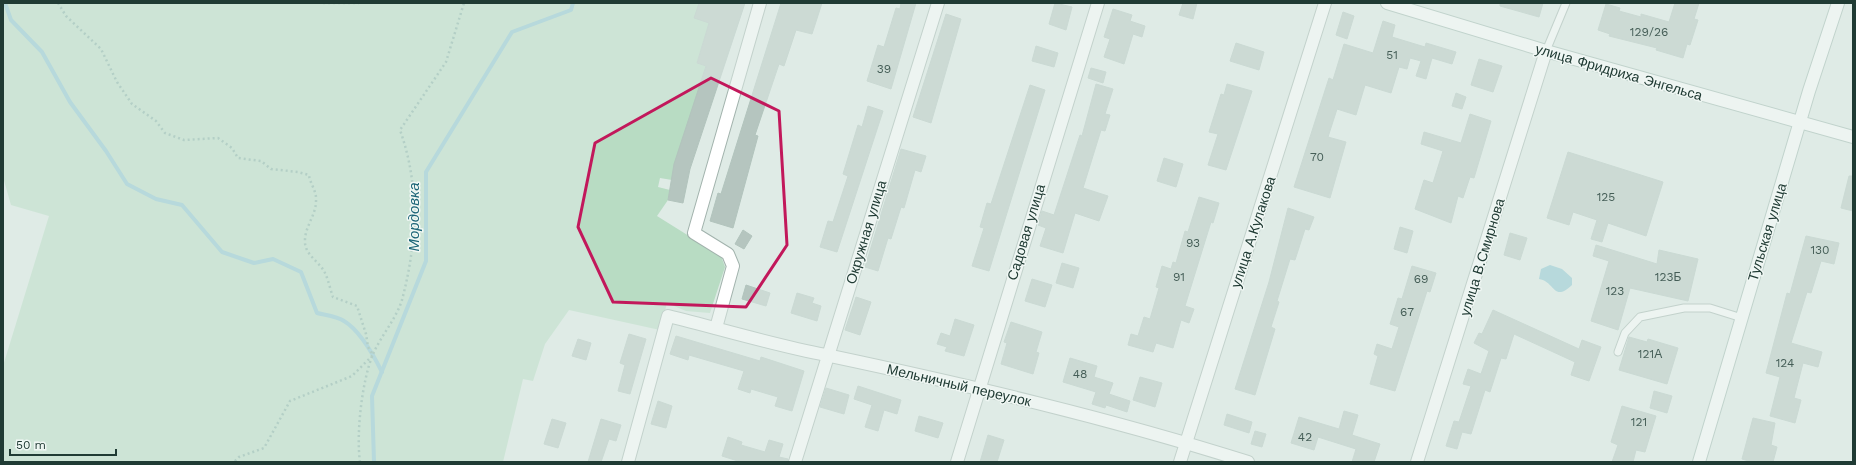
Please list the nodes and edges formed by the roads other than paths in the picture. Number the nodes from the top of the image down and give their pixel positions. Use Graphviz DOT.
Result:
graph roads {
  1 [pos="760,3"];
  2 [pos="938,3"];
  3 [pos="1098,3"];
  4 [pos="1325,3"];
  5 [pos="1387,3"];
  6 [pos="1566,3"];
  7 [pos="1838,3"];
  8 [pos="1546,51"];
  9 [pos="1800,123"];
  10 [pos="1853,137"];
  11 [pos="1742,318"];
  12 [pos="716,328"];
  13 [pos="1618,352"];
  14 [pos="827,356"];
  15 [pos="978,388"];
  16 [pos="1186,443"];
  17 [pos="628,462"];
  18 [pos="795,462"];
  19 [pos="956,462"];
  20 [pos="1180,462"];
  21 [pos="1248,462"];
  22 [pos="1417,462"];
  23 [pos="1699,462"];
  1 -- 12 [label="street"];
  2 -- 14 [label="street, Окружная улица"];
  3 -- 15 [label="street, Садовая улица"];
  4 -- 16 [label="street, улица А.Кулакова"];
  5 -- 8 [label="street, улица Фридриха Энгельса"];
  6 -- 8 [label="lane"];
  7 -- 9 [label="street, Тульская улица"];
  8 -- 9 [label="street, улица Фридриха Энгельса"];
  8 -- 22 [label="street, улица В.Смирнова"];
  9 -- 10 [label="street, улица Фридриха Энгельса"];
  9 -- 11 [label="street, Тульская улица"];
  11 -- 13 [label="lane"];
  11 -- 23 [label="street, Тульская улица"];
  12 -- 14 [label="street, Мельничный переулок"];
  12 -- 17 [label="street, Мельничный переулок"];
  14 -- 15 [label="street, Мельничный переулок"];
  14 -- 18 [label="street, Окружная улица"];
  15 -- 16 [label="street, Мельничный переулок"];
  15 -- 19 [label="street, Садовая улица"];
  16 -- 20 [label="street, улица А.Кулакова"];
  16 -- 21 [label="street, Мельничный переулок"];
}
